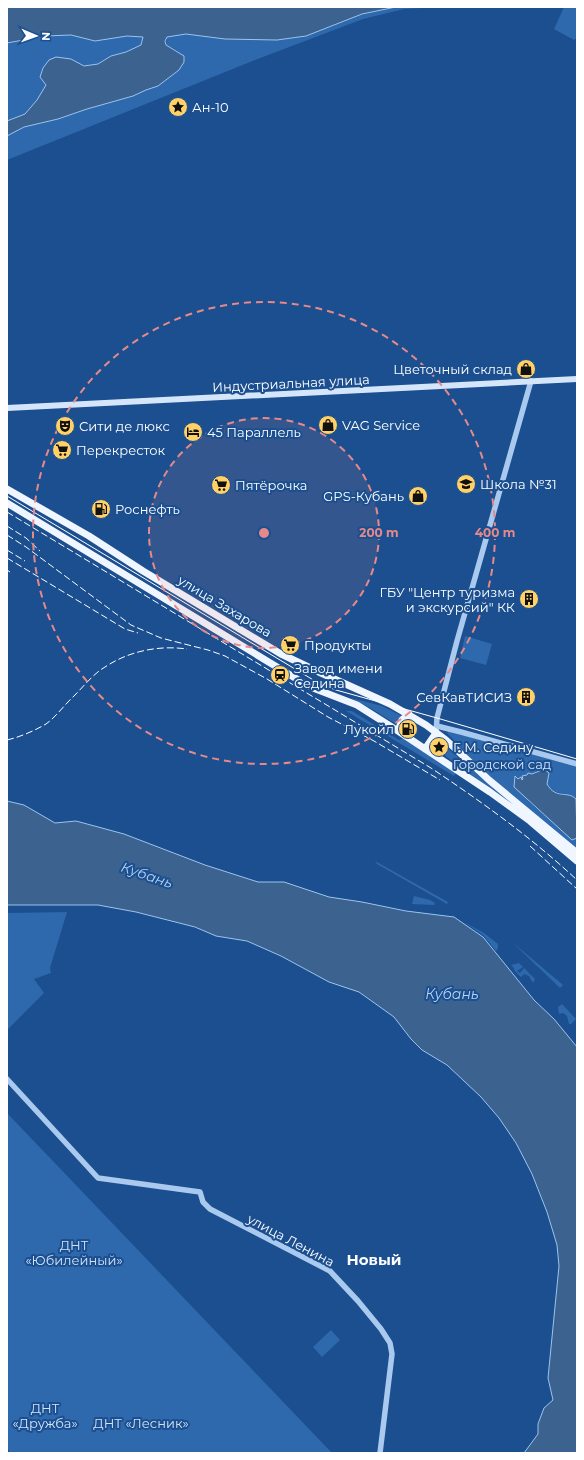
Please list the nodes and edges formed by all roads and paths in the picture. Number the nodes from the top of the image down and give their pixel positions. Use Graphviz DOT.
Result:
graph roads {
  1 [pos="577,378"];
  2 [pos="531,381"];
  3 [pos="7,408"];
  4 [pos="7,489"];
  5 [pos="7,504"];
  6 [pos="409,714"];
  7 [pos="437,729"];
  8 [pos="398,731"];
  9 [pos="425,749"];
  10 [pos="577,764"];
  11 [pos="577,854"];
  12 [pos="577,861"];
  13 [pos="7,1078"];
  14 [pos="380,1453"];
  1 -- 2 [label="main road, Индустриальная улица"];
  2 -- 3 [label="main road, Индустриальная улица"];
  2 -- 7 [label="street"];
  4 -- 6 [label="main road, улица Захарова"];
  5 -- 8 [label="main road, улица Захарова"];
  6 -- 7 [label="main road, улица Захарова"];
  6 -- 8 [label="main road"];
  7 -- 9 [label="main road"];
  7 -- 10 [label="street, улица Захарова"];
  7 -- 11 [label="main road"];
  8 -- 9 [label="main road, улица Захарова"];
  9 -- 12 [label="main road, улица Захарова"];
  13 -- 14 [label="street, улица Ленина"];
}
